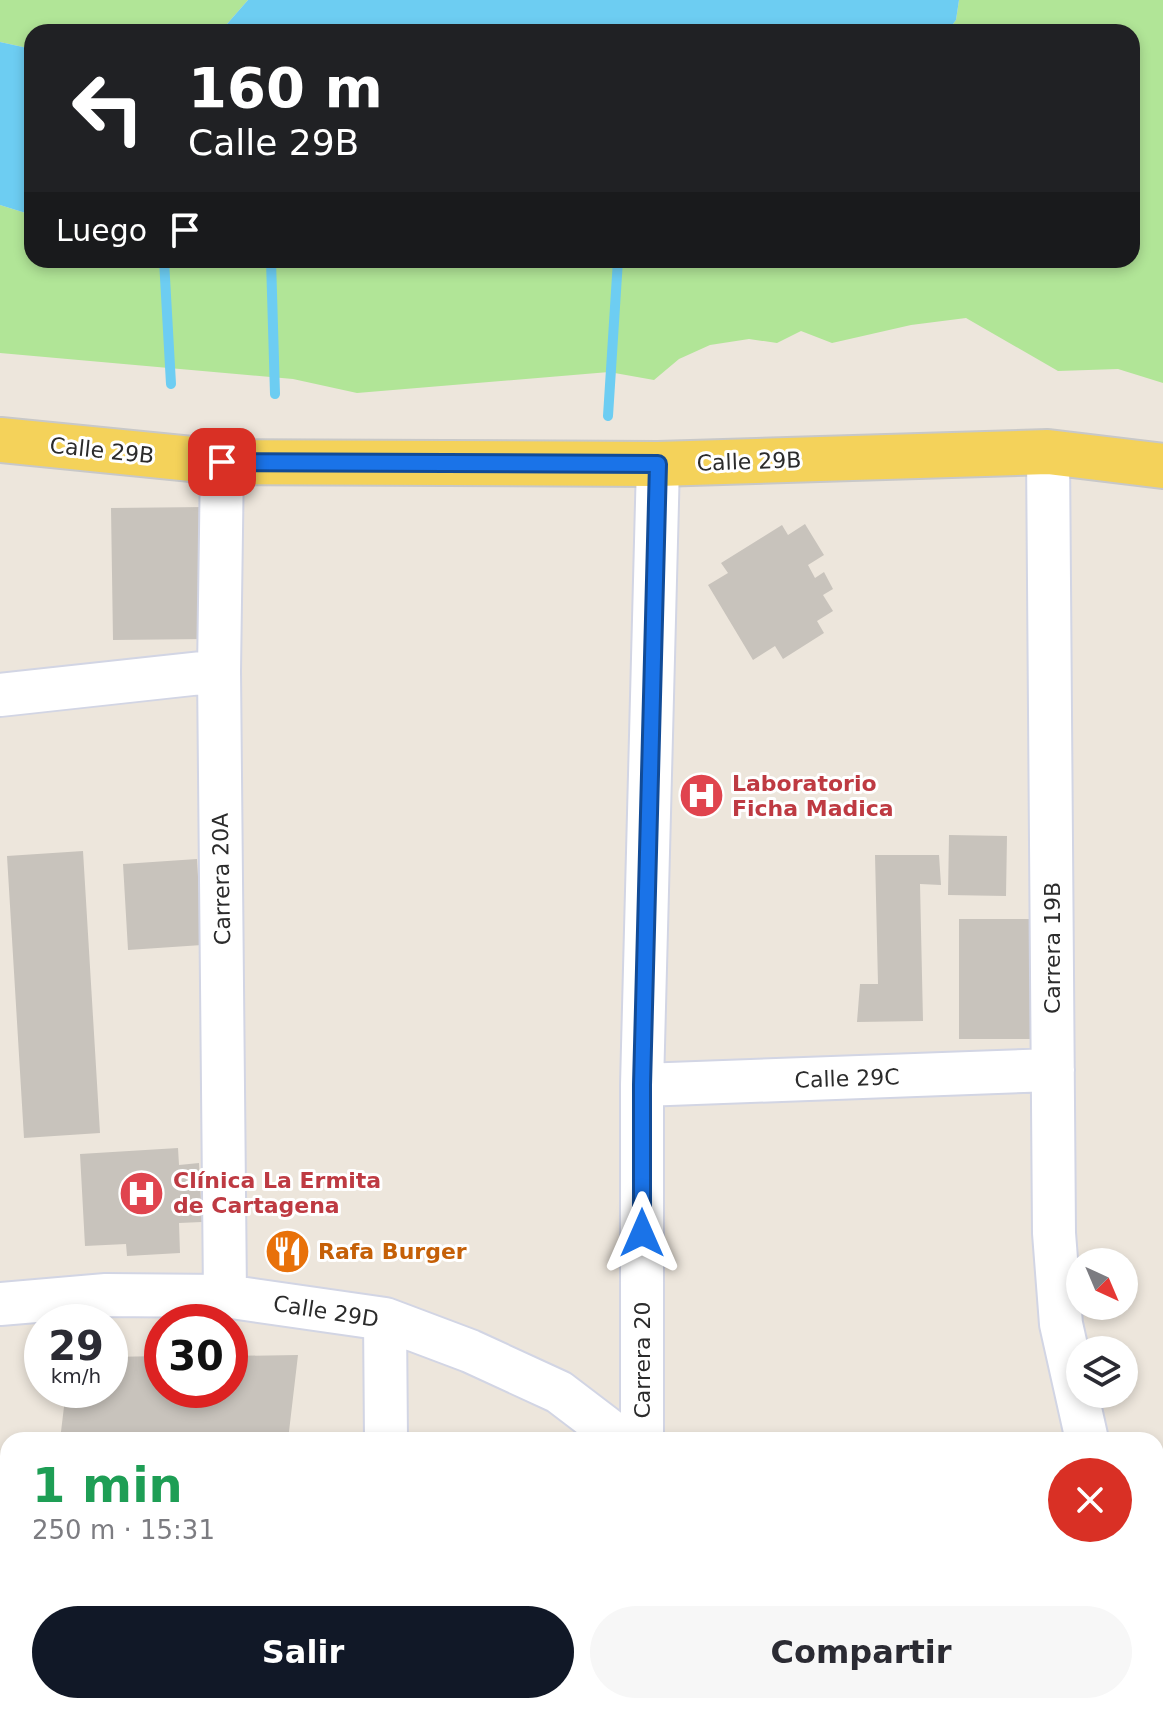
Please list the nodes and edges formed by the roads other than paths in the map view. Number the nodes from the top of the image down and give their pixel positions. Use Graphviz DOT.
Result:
graph roads {
  1 [pos="0,440"];
  2 [pos="1048,452"];
  3 [pos="222,462"];
  4 [pos="658,464"];
  5 [pos="1163,466"];
  6 [pos="219,671"];
  7 [pos="0,695"];
  8 [pos="1053,1070"];
  9 [pos="642,1085"];
  10 [pos="225,1296"];
  11 [pos="0,1304"];
  12 [pos="385,1319"];
  13 [pos="386,1432"];
  14 [pos="612,1432"];
  15 [pos="642,1432"];
  16 [pos="1085,1432"];
  1 -- 3 [label="main road, Calle 29B"];
  2 -- 4 [label="main road, Calle 29B"];
  2 -- 5 [label="main road, Calle 29B"];
  2 -- 8 [label="street, Carrera 19B"];
  3 -- 4 [label="main road, Calle 29B"];
  3 -- 6 [label="street, Carrera 20A"];
  4 -- 9 [label="street, Carrera 20"];
  6 -- 7 [label="street"];
  6 -- 10 [label="street, Carrera 20A"];
  8 -- 9 [label="street, Calle 29C"];
  8 -- 16 [label="street, Carrera 19B"];
  9 -- 15 [label="street, Carrera 20"];
  10 -- 11 [label="street, Calle 29D"];
  10 -- 12 [label="street, Calle 29D"];
  12 -- 13 [label="street"];
  12 -- 14 [label="street, Calle 29D"];
}
